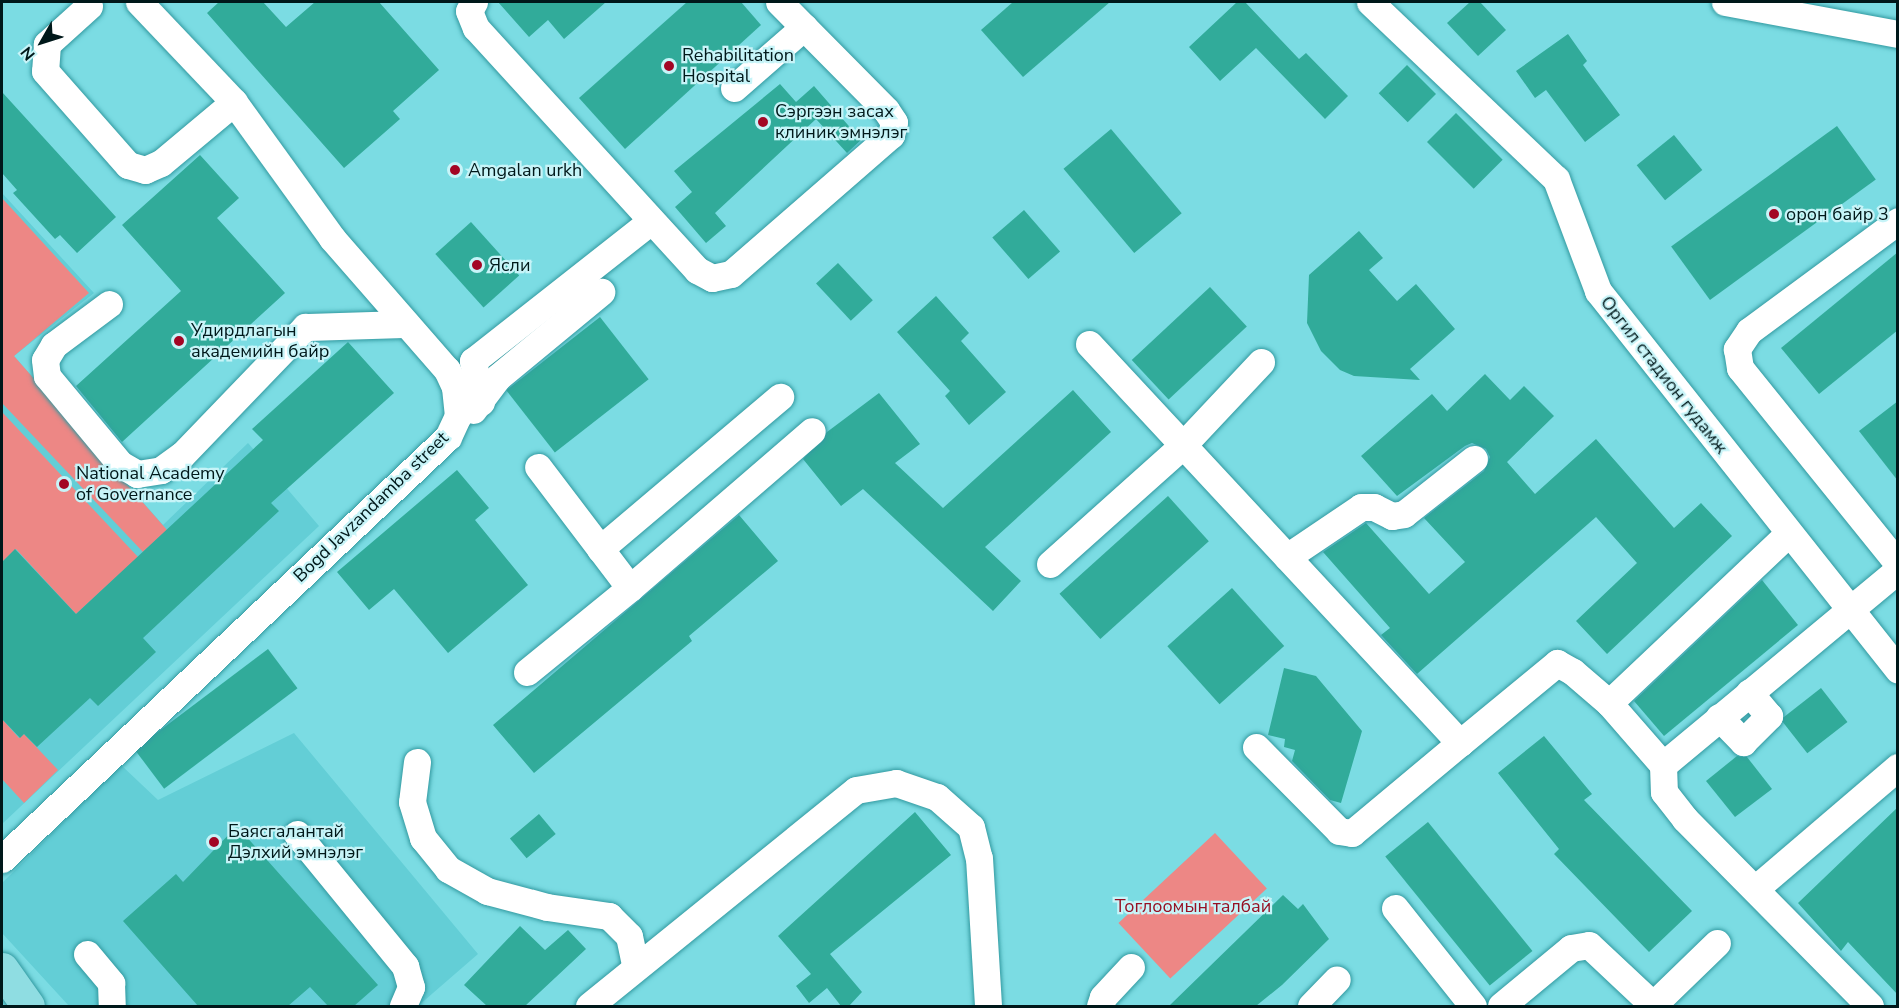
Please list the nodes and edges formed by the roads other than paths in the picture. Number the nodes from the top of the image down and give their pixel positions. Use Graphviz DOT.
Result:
graph roads {
  1 [pos="139,2"];
  2 [pos="474,2"];
  3 [pos="779,2"];
  4 [pos="1370,2"];
  5 [pos="1725,2"];
  6 [pos="89,6"];
  7 [pos="804,27"];
  8 [pos="1898,34"];
  9 [pos="734,88"];
  10 [pos="234,102"];
  11 [pos="651,220"];
  12 [pos="1898,221"];
  13 [pos="601,292"];
  14 [pos="109,304"];
  15 [pos="406,324"];
  16 [pos="1089,344"];
  17 [pos="1261,362"];
  18 [pos="780,397"];
  19 [pos="481,402"];
  20 [pos="812,431"];
  21 [pos="448,437"];
  22 [pos="1183,445"];
  23 [pos="1474,459"];
  24 [pos="538,467"];
  25 [pos="1788,534"];
  26 [pos="600,549"];
  27 [pos="1287,557"];
  28 [pos="1050,564"];
  29 [pos="1898,564"];
  30 [pos="1898,570"];
  31 [pos="630,588"];
  32 [pos="1847,609"];
  33 [pos="1898,669"];
  34 [pos="527,672"];
  35 [pos="1609,703"];
  36 [pos="1460,743"];
  37 [pos="1256,747"];
  38 [pos="417,762"];
  39 [pos="1663,765"];
  40 [pos="1898,768"];
  41 [pos="297,834"];
  42 [pos="2,859"];
  43 [pos="1755,889"];
  44 [pos="1395,908"];
  45 [pos="1717,943"];
  46 [pos="87,954"];
  47 [pos="635,965"];
  48 [pos="1131,967"];
  49 [pos="2,969"];
  50 [pos="1337,979"];
  51 [pos="28,1006"];
  52 [pos="112,1006"];
  53 [pos="403,1006"];
  54 [pos="589,1006"];
  55 [pos="988,1006"];
  56 [pos="1100,1006"];
  57 [pos="1311,1006"];
  58 [pos="1473,1006"];
  59 [pos="1501,1006"];
  60 [pos="1654,1006"];
  61 [pos="1868,1006"];
  1 -- 10 [label="street, Bogd Javzandamba street"];
  2 -- 11 [label="street"];
  3 -- 7 [label="street"];
  4 -- 25 [label="street, Оргил стадион гудамж"];
  5 -- 8 [label="street"];
  6 -- 10 [label="street"];
  7 -- 9 [label="street"];
  7 -- 11 [label="street"];
  10 -- 15 [label="street, Bogd Javzandamba street"];
  11 -- 19 [label="street"];
  12 -- 29 [label="street"];
  13 -- 19 [label="street"];
  14 -- 15 [label="street"];
  15 -- 21 [label="street, Bogd Javzandamba street"];
  16 -- 22 [label="street"];
  17 -- 22 [label="street"];
  18 -- 26 [label="street"];
  19 -- 21 [label="street"];
  20 -- 31 [label="street"];
  21 -- 42 [label="street, Bogd Javzandamba street"];
  22 -- 27 [label="street"];
  22 -- 28 [label="street"];
  23 -- 27 [label="street"];
  24 -- 26 [label="street"];
  25 -- 32 [label="street, Оргил стадион гудамж"];
  25 -- 35 [label="street"];
  26 -- 31 [label="street"];
  27 -- 36 [label="street"];
  30 -- 32 [label="street"];
  31 -- 34 [label="street"];
  32 -- 33 [label="street, Оргил стадион гудамж"];
  32 -- 39 [label="street"];
  35 -- 36 [label="street"];
  35 -- 39 [label="street"];
  36 -- 37 [label="street"];
  38 -- 47 [label="street"];
  39 -- 43 [label="street"];
  40 -- 43 [label="street"];
  41 -- 53 [label="street"];
  43 -- 61 [label="street"];
  44 -- 58 [label="street"];
  45 -- 60 [label="street"];
  46 -- 52 [label="street"];
  47 -- 54 [label="street"];
  47 -- 55 [label="street"];
  48 -- 56 [label="street"];
  49 -- 51 [label="main road"];
  50 -- 57 [label="street"];
  59 -- 60 [label="street"];
}
